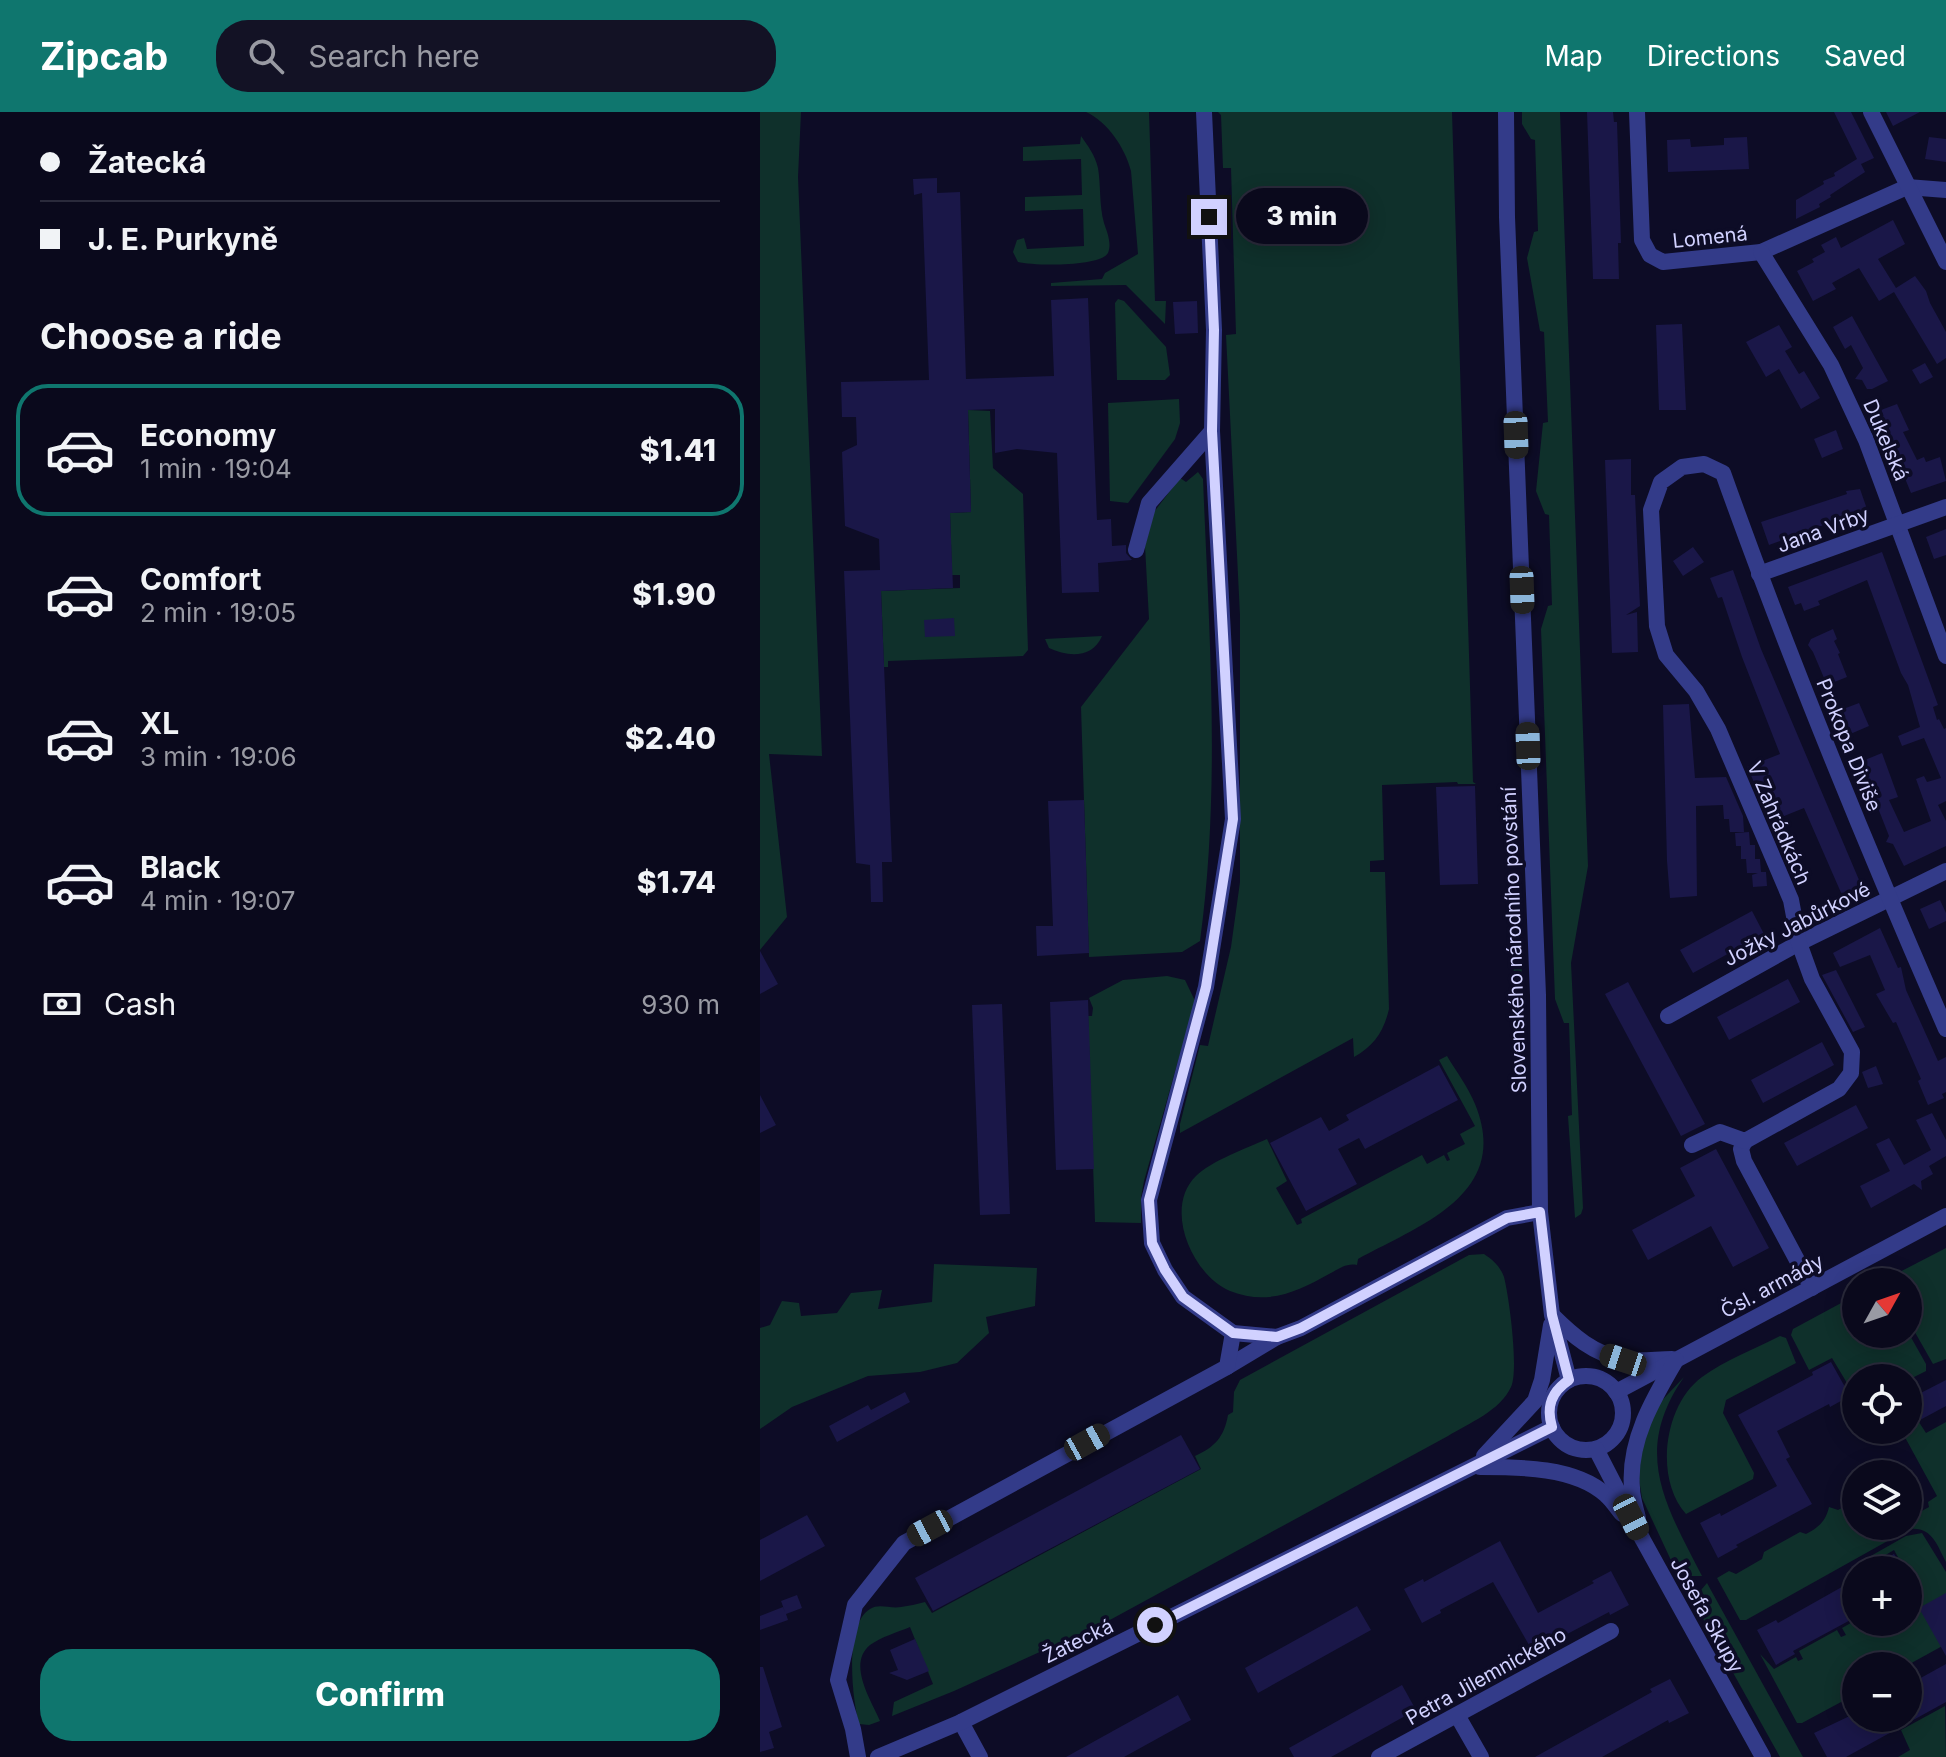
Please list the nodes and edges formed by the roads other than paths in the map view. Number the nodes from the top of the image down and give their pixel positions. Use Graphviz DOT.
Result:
graph roads {
  1 [pos="1204,112"];
  2 [pos="1506,112"];
  3 [pos="1637,112"];
  4 [pos="1871,112"];
  5 [pos="1907,187"];
  6 [pos="1946,190"];
  7 [pos="1761,252"];
  8 [pos="1946,262"];
  9 [pos="1212,431"];
  10 [pos="1723,473"];
  11 [pos="1946,507"];
  12 [pos="1898,524"];
  13 [pos="1136,550"];
  14 [pos="1759,574"];
  15 [pos="1946,656"];
  16 [pos="1946,871"];
  17 [pos="1889,899"];
  18 [pos="1799,943"];
  19 [pos="1668,1016"];
  20 [pos="1946,1029"];
  21 [pos="1745,1141"];
  22 [pos="1692,1145"];
  23 [pos="1540,1212"];
  24 [pos="1946,1216"];
  25 [pos="1812,1288"];
  26 [pos="1552,1315"];
  27 [pos="1233,1333"];
  28 [pos="1277,1337"];
  29 [pos="1677,1359"];
  30 [pos="1227,1367"];
  31 [pos="1569,1380"];
  32 [pos="1616,1392"];
  33 [pos="1552,1427"];
  34 [pos="1596,1449"];
  35 [pos="1474,1467"];
  36 [pos="1643,1540"];
  37 [pos="1611,1631"];
  38 [pos="1457,1715"];
  39 [pos="961,1722"];
  40 [pos="858,1757"];
  41 [pos="878,1757"];
  42 [pos="980,1757"];
  43 [pos="1379,1757"];
  44 [pos="1481,1757"];
  45 [pos="1763,1757"];
  1 -- 9 [label="street"];
  2 -- 23 [label="street, Slovenského národního povstání"];
  3 -- 7 [label="street, Lomená"];
  4 -- 5 [label="street"];
  5 -- 6 [label="street"];
  5 -- 7 [label="street, Lomená"];
  5 -- 8 [label="street"];
  7 -- 12 [label="street, Dukelská"];
  9 -- 13 [label="street"];
  9 -- 27 [label="street"];
  10 -- 14 [label="street, Prokopa Diviše"];
  10 -- 18 [label="street, V Zahrádkách"];
  11 -- 12 [label="street, Jana Vrby"];
  12 -- 14 [label="street, Jana Vrby"];
  12 -- 15 [label="street, Dukelská"];
  14 -- 17 [label="street, Prokopa Diviše"];
  16 -- 17 [label="street, Jožky Jabůrkové"];
  17 -- 18 [label="street, Jožky Jabůrkové"];
  17 -- 20 [label="street, Prokopa Diviše"];
  18 -- 19 [label="street, Jožky Jabůrkové"];
  18 -- 21 [label="street, V Zahrádkách"];
  21 -- 22 [label="street"];
  21 -- 25 [label="street"];
  23 -- 26 [label="street, Slovenského národního povstání"];
  23 -- 28 [label="street"];
  24 -- 25 [label="street, Čsl. armády"];
  25 -- 29 [label="street, Čsl. armády"];
  26 -- 29 [label="street"];
  26 -- 31 [label="street, Slovenského národního povstání"];
  26 -- 35 [label="street"];
  27 -- 28 [label="street"];
  27 -- 30 [label="street"];
  28 -- 30 [label="street"];
  29 -- 32 [label="street, Čsl. armády"];
  29 -- 36 [label="street"];
  30 -- 40 [label="street"];
  31 -- 32 [label="street"];
  31 -- 33 [label="street"];
  32 -- 34 [label="street"];
  33 -- 34 [label="street"];
  33 -- 35 [label="street, Žatecká"];
  34 -- 36 [label="street, Josefa Skupy"];
  35 -- 36 [label="street"];
  35 -- 39 [label="street, Žatecká"];
  36 -- 45 [label="street, Josefa Skupy"];
  37 -- 38 [label="street, Petra Jilemnického"];
  38 -- 43 [label="street, Petra Jilemnického"];
  38 -- 44 [label="street"];
  39 -- 41 [label="street, Žatecká"];
  39 -- 42 [label="street"];
}
